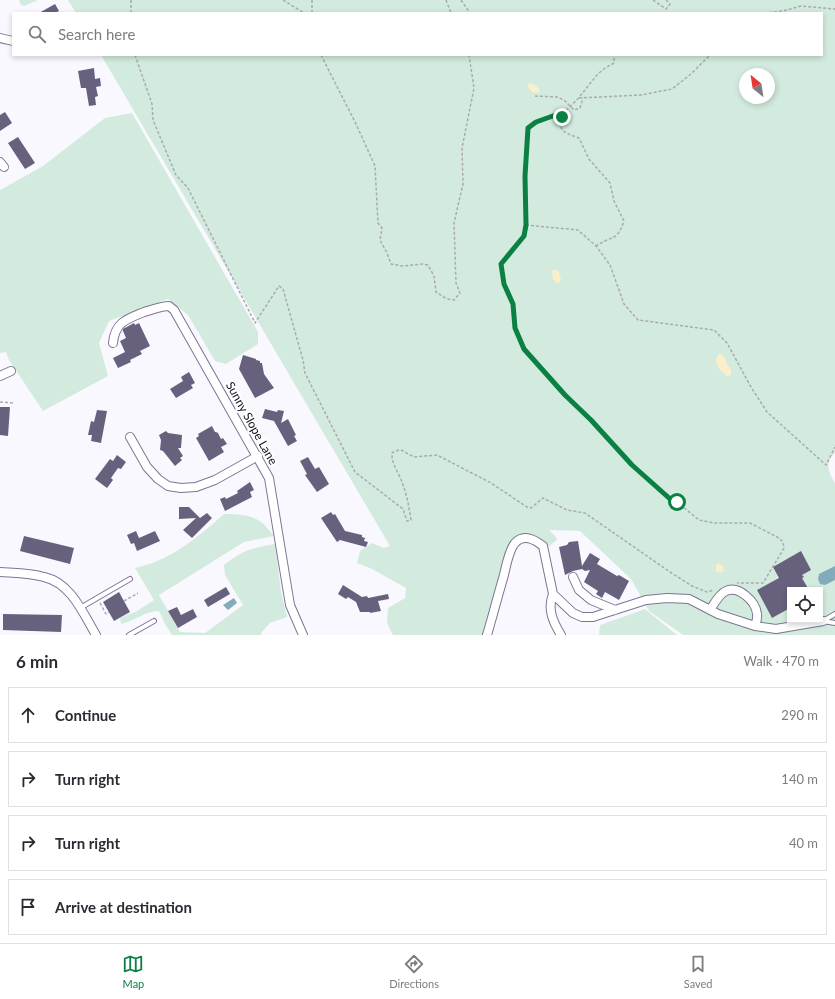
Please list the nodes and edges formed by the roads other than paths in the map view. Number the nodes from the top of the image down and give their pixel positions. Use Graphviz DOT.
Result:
graph roads {
  1 [pos="0,38"];
  2 [pos="12,41"];
  3 [pos="113,343"];
  4 [pos="11,371"];
  5 [pos="0,376"];
  6 [pos="130,437"];
  7 [pos="258,456"];
  8 [pos="0,572"];
  9 [pos="573,577"];
  10 [pos="130,579"];
  11 [pos="553,594"];
  12 [pos="80,608"];
  13 [pos="615,610"];
  14 [pos="710,610"];
  15 [pos="835,614"];
  16 [pos="154,620"];
  17 [pos="823,621"];
  18 [pos="811,623"];
  19 [pos="835,623"];
  20 [pos="755,626"];
  21 [pos="96,635"];
  22 [pos="129,635"];
  23 [pos="303,635"];
  24 [pos="487,635"];
  25 [pos="561,635"];
  1 -- 2 [label="street"];
  3 -- 7 [label="street, Sunny Slope Lane"];
  4 -- 5 [label="street"];
  6 -- 7 [label="street"];
  7 -- 23 [label="street, Sunny Slope Lane"];
  8 -- 12 [label="street"];
  9 -- 13 [label="street"];
  10 -- 12 [label="lane"];
  11 -- 13 [label="street"];
  11 -- 24 [label="street"];
  11 -- 25 [label="street"];
  12 -- 21 [label="street"];
  13 -- 14 [label="street"];
  14 -- 20 [label="street"];
  14 -- 20 [label="street"];
  15 -- 17 [label="lane"];
  16 -- 22 [label="lane"];
  17 -- 19 [label="lane"];
  18 -- 20 [label="street"];
}
